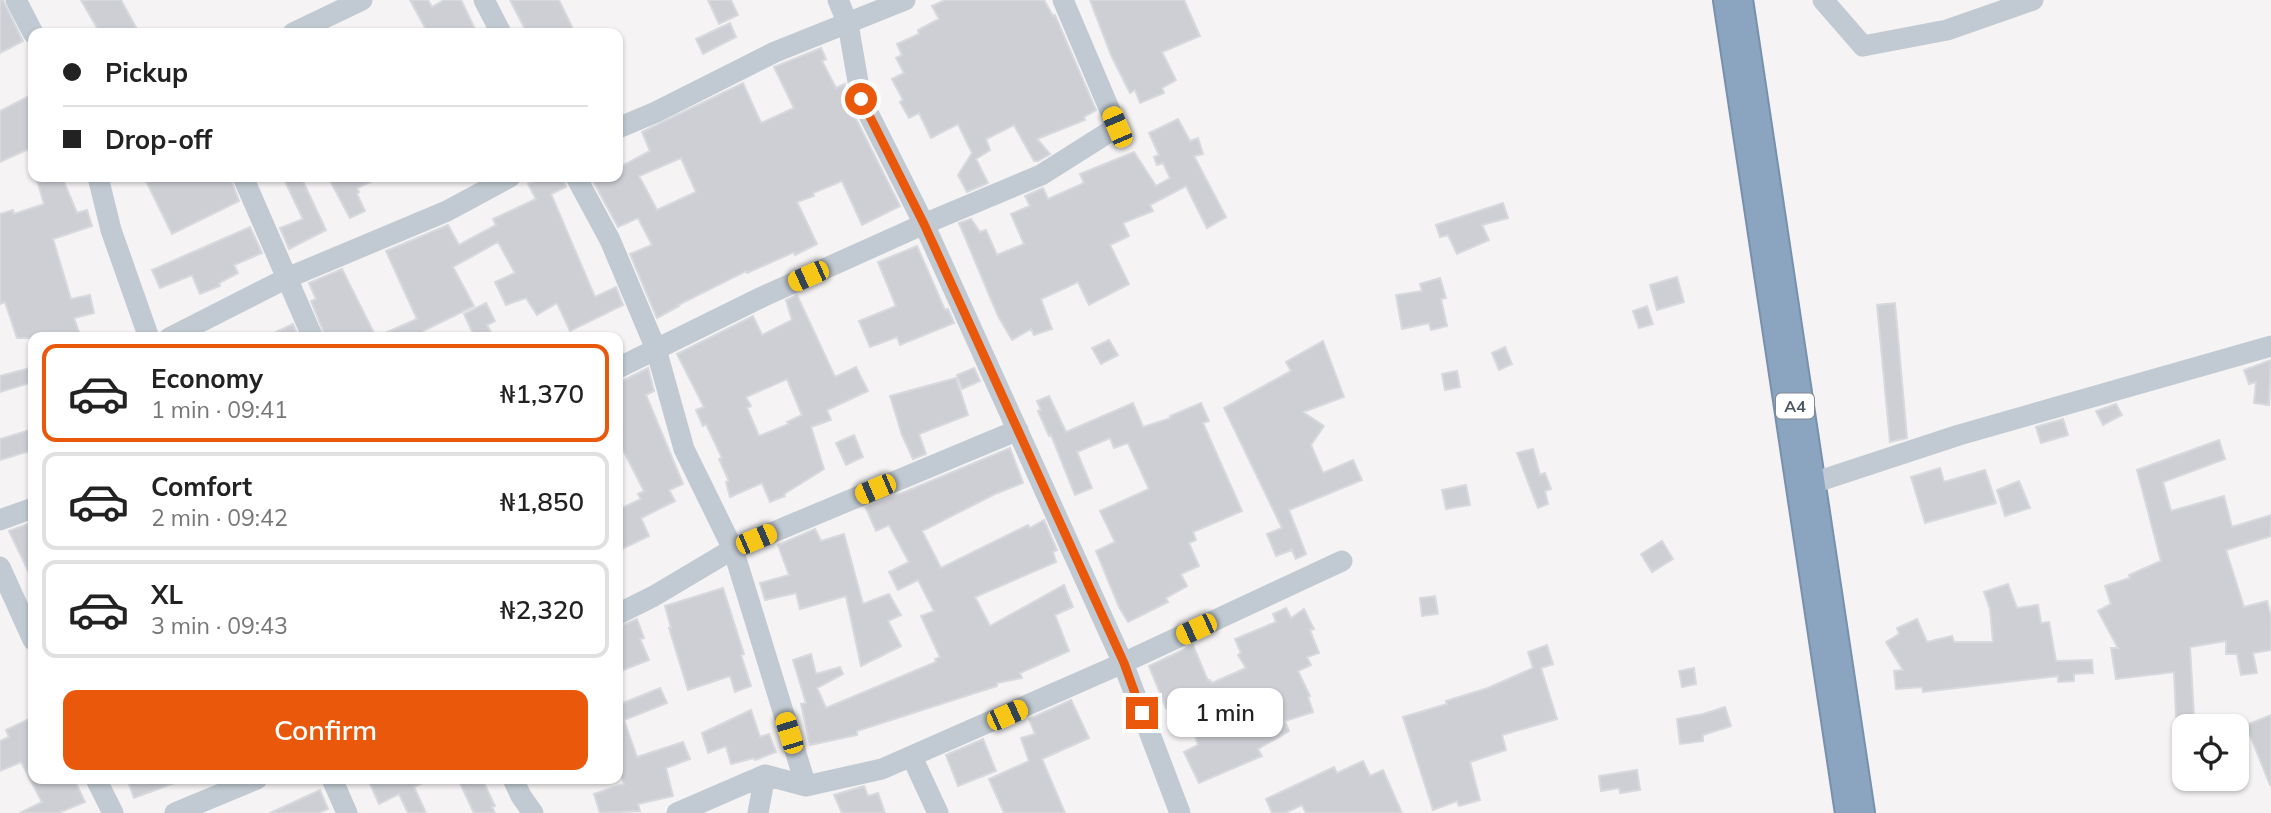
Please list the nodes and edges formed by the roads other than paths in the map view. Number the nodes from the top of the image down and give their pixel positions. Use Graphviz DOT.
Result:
graph roads {
  1 [pos="16,0"];
  2 [pos="362,0"];
  3 [pos="484,0"];
  4 [pos="838,0"];
  5 [pos="905,0"];
  6 [pos="1063,0"];
  7 [pos="1732,0"];
  8 [pos="1824,0"];
  9 [pos="2033,0"];
  10 [pos="848,24"];
  11 [pos="30,28"];
  12 [pos="303,28"];
  13 [pos="498,28"];
  14 [pos="623,126"];
  15 [pos="100,182"];
  16 [pos="245,182"];
  17 [pos="501,182"];
  18 [pos="579,182"];
  19 [pos="924,224"];
  20 [pos="287,278"];
  21 [pos="147,332"];
  22 [pos="181,332"];
  23 [pos="310,332"];
  24 [pos="2271,346"];
  25 [pos="656,349"];
  26 [pos="623,366"];
  27 [pos="1018,430"];
  28 [pos="1807,485"];
  29 [pos="28,511"];
  30 [pos="0,520"];
  31 [pos="733,549"];
  32 [pos="1342,561"];
  33 [pos="0,567"];
  34 [pos="623,612"];
  35 [pos="28,629"];
  36 [pos="1124,663"];
  37 [pos="912,757"];
  38 [pos="765,775"];
  39 [pos="98,784"];
  40 [pos="245,784"];
  41 [pos="334,784"];
  42 [pos="515,784"];
  43 [pos="806,786"];
  44 [pos="113,813"];
  45 [pos="175,813"];
  46 [pos="347,813"];
  47 [pos="533,813"];
  48 [pos="677,813"];
  49 [pos="758,813"];
  50 [pos="938,813"];
  51 [pos="1180,813"];
  52 [pos="1854,813"];
  1 -- 11 [label="street"];
  2 -- 12 [label="street"];
  3 -- 13 [label="street"];
  4 -- 10 [label="street"];
  5 -- 10 [label="street"];
  6 -- 19 [label="street"];
  7 -- 28 [label="highway, A4"];
  8 -- 9 [label="street"];
  10 -- 14 [label="street"];
  10 -- 19 [label="street"];
  15 -- 21 [label="street"];
  16 -- 20 [label="street"];
  17 -- 20 [label="street"];
  18 -- 25 [label="street"];
  19 -- 25 [label="street"];
  19 -- 27 [label="street"];
  20 -- 22 [label="street"];
  20 -- 23 [label="street"];
  24 -- 28 [label="street"];
  25 -- 26 [label="street"];
  25 -- 31 [label="street"];
  27 -- 31 [label="street"];
  27 -- 36 [label="street"];
  28 -- 52 [label="highway, A4"];
  29 -- 30 [label="street"];
  31 -- 34 [label="street"];
  31 -- 43 [label="street"];
  32 -- 36 [label="street"];
  33 -- 35 [label="street"];
  36 -- 37 [label="street"];
  36 -- 51 [label="street"];
  37 -- 43 [label="street"];
  37 -- 50 [label="street"];
  38 -- 43 [label="street"];
  38 -- 48 [label="street"];
  38 -- 49 [label="street"];
  39 -- 44 [label="street"];
  40 -- 45 [label="street"];
  41 -- 46 [label="street"];
  42 -- 47 [label="street"];
}
